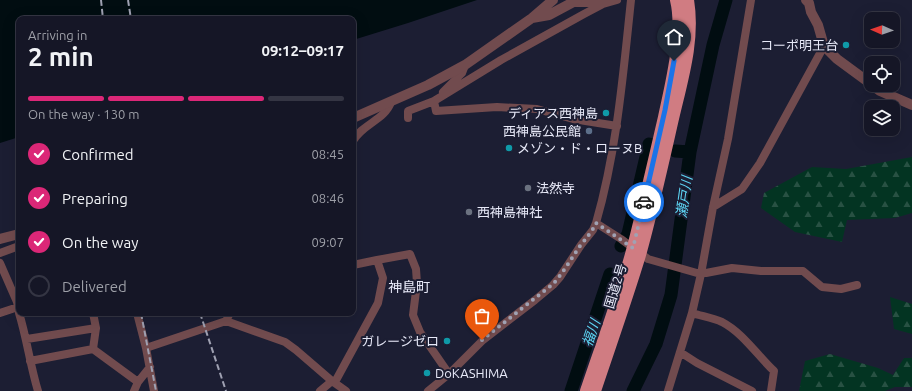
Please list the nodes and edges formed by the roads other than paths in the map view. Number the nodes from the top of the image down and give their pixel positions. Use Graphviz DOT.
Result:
graph roads {
  1 [pos="553,0"];
  2 [pos="599,0"];
  3 [pos="617,0"];
  4 [pos="631,0"];
  5 [pos="676,0"];
  6 [pos="688,0"];
  7 [pos="750,0"];
  8 [pos="806,0"];
  9 [pos="574,2"];
  10 [pos="532,18"];
  11 [pos="824,46"];
  12 [pos="465,65"];
  13 [pos="864,80"];
  14 [pos="882,92"];
  15 [pos="434,101"];
  16 [pos="391,102"];
  17 [pos="912,105"];
  18 [pos="356,117"];
  19 [pos="408,118"];
  20 [pos="617,126"];
  21 [pos="356,136"];
  22 [pos="713,207"];
  23 [pos="596,223"];
  24 [pos="16,235"];
  25 [pos="0,239"];
  26 [pos="16,247"];
  27 [pos="634,249"];
  28 [pos="0,253"];
  29 [pos="377,260"];
  30 [pos="0,263"];
  31 [pos="356,264"];
  32 [pos="699,273"];
  33 [pos="857,284"];
  34 [pos="16,300"];
  35 [pos="16,311"];
  36 [pos="0,313"];
  37 [pos="692,313"];
  38 [pos="20,316"];
  39 [pos="94,316"];
  40 [pos="138,316"];
  41 [pos="228,316"];
  42 [pos="226,321"];
  43 [pos="96,328"];
  44 [pos="27,339"];
  45 [pos="146,348"];
  46 [pos="93,349"];
  47 [pos="680,352"];
  48 [pos="30,362"];
  49 [pos="150,367"];
  50 [pos="450,374"];
  51 [pos="138,382"];
  52 [pos="334,382"];
  53 [pos="38,391"];
  54 [pos="134,391"];
  55 [pos="154,391"];
  56 [pos="320,391"];
  57 [pos="346,391"];
  58 [pos="428,391"];
  59 [pos="586,391"];
  60 [pos="595,391"];
  61 [pos="668,391"];
  62 [pos="752,391"];
  63 [pos="771,391"];
  1 -- 10 [label="street"];
  2 -- 9 [label="street"];
  3 -- 15 [label="street"];
  4 -- 20 [label="street"];
  5 -- 27 [label="highway, 国道2号"];
  6 -- 27 [label="highway, 国道2号"];
  7 -- 22 [label="street"];
  8 -- 11 [label="street"];
  9 -- 10 [label="street"];
  10 -- 12 [label="street"];
  11 -- 13 [label="street"];
  11 -- 22 [label="street"];
  12 -- 15 [label="street"];
  12 -- 16 [label="street"];
  14 -- 17 [label="street"];
  15 -- 19 [label="street"];
  15 -- 20 [label="street"];
  16 -- 18 [label="street"];
  16 -- 21 [label="street"];
  20 -- 23 [label="street"];
  22 -- 32 [label="street"];
  23 -- 27 [label="street"];
  23 -- 50 [label="street"];
  24 -- 25 [label="street"];
  26 -- 28 [label="street"];
  27 -- 32 [label="street"];
  27 -- 59 [label="highway, 国道2号"];
  27 -- 60 [label="highway, 国道2号"];
  29 -- 31 [label="street"];
  29 -- 50 [label="street"];
  29 -- 52 [label="street"];
  30 -- 34 [label="street"];
  32 -- 33 [label="street"];
  32 -- 37 [label="street"];
  35 -- 36 [label="street"];
  37 -- 47 [label="street"];
  37 -- 63 [label="street"];
  38 -- 44 [label="street"];
  39 -- 43 [label="street"];
  40 -- 45 [label="street"];
  41 -- 42 [label="street"];
  42 -- 45 [label="street"];
  42 -- 52 [label="street"];
  43 -- 44 [label="street"];
  43 -- 46 [label="street"];
  44 -- 48 [label="street"];
  45 -- 49 [label="street"];
  46 -- 48 [label="street"];
  46 -- 51 [label="street"];
  47 -- 61 [label="street"];
  47 -- 62 [label="street"];
  48 -- 53 [label="street"];
  49 -- 51 [label="street"];
  49 -- 55 [label="street"];
  50 -- 58 [label="street"];
  51 -- 54 [label="street"];
  52 -- 56 [label="street"];
  52 -- 57 [label="street"];
}
